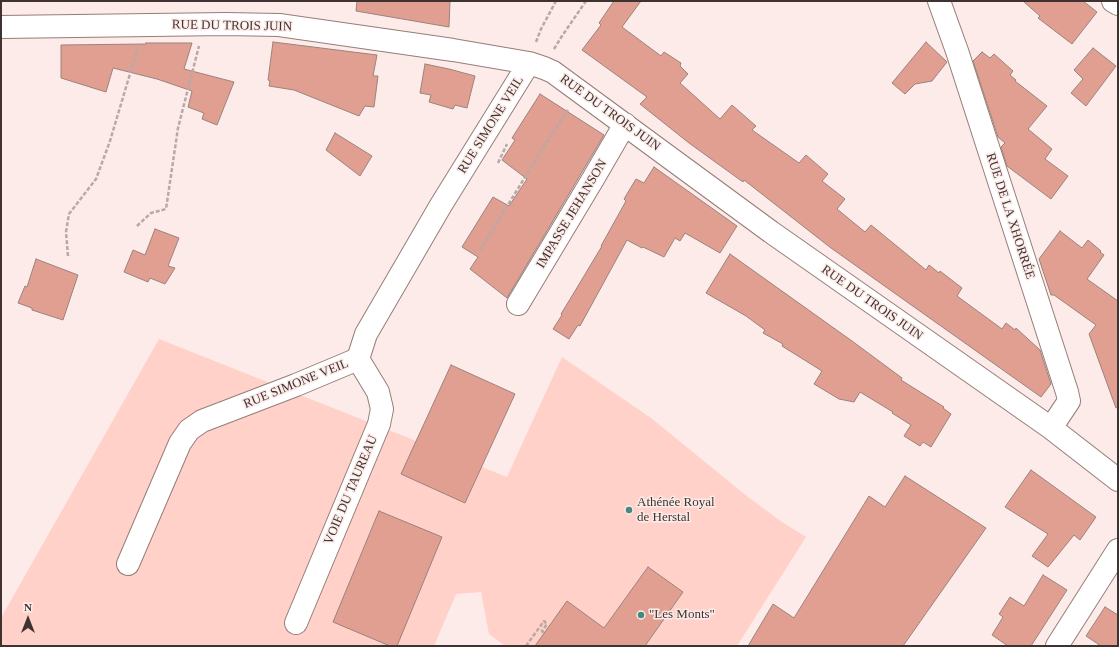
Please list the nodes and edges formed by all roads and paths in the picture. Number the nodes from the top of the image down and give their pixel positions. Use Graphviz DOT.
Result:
graph roads {
  1 [pos="556,1"];
  2 [pos="586,1"];
  3 [pos="939,1"];
  4 [pos="1113,1"];
  5 [pos="1118,4"];
  6 [pos="204,25"];
  7 [pos="140,26"];
  8 [pos="1,27"];
  9 [pos="536,66"];
  10 [pos="580,92"];
  11 [pos="625,124"];
  12 [pos="137,226"];
  13 [pos="480,250"];
  14 [pos="68,256"];
  15 [pos="518,304"];
  16 [pos="358,358"];
  17 [pos="1051,428"];
  18 [pos="1118,480"];
  19 [pos="1118,550"];
  20 [pos="128,564"];
  21 [pos="296,623"];
  22 [pos="544,633"];
  23 [pos="526,646"];
  24 [pos="1057,646"];
  1 -- 9 [label="path"];
  2 -- 9 [label="path"];
  3 -- 17 [label="street, RUE DE LA XHORRÉE"];
  4 -- 5 [label="street"];
  6 -- 7 [label="street, RUE DU TROIS JUIN"];
  6 -- 9 [label="street, RUE DU TROIS JUIN"];
  6 -- 12 [label="path"];
  7 -- 8 [label="street, RUE DU TROIS JUIN"];
  7 -- 14 [label="path"];
  9 -- 10 [label="street, RUE DU TROIS JUIN"];
  9 -- 16 [label="street, RUE SIMONE VEIL"];
  10 -- 11 [label="street, RUE DU TROIS JUIN"];
  10 -- 13 [label="path"];
  11 -- 15 [label="street, IMPASSE JEHANSON"];
  11 -- 17 [label="street, RUE DU TROIS JUIN"];
  16 -- 20 [label="street, RUE SIMONE VEIL"];
  16 -- 21 [label="street, VOIE DU TAUREAU"];
  17 -- 18 [label="street, RUE DU TROIS JUIN"];
  19 -- 24 [label="street"];
  22 -- 23 [label="path"];
}
